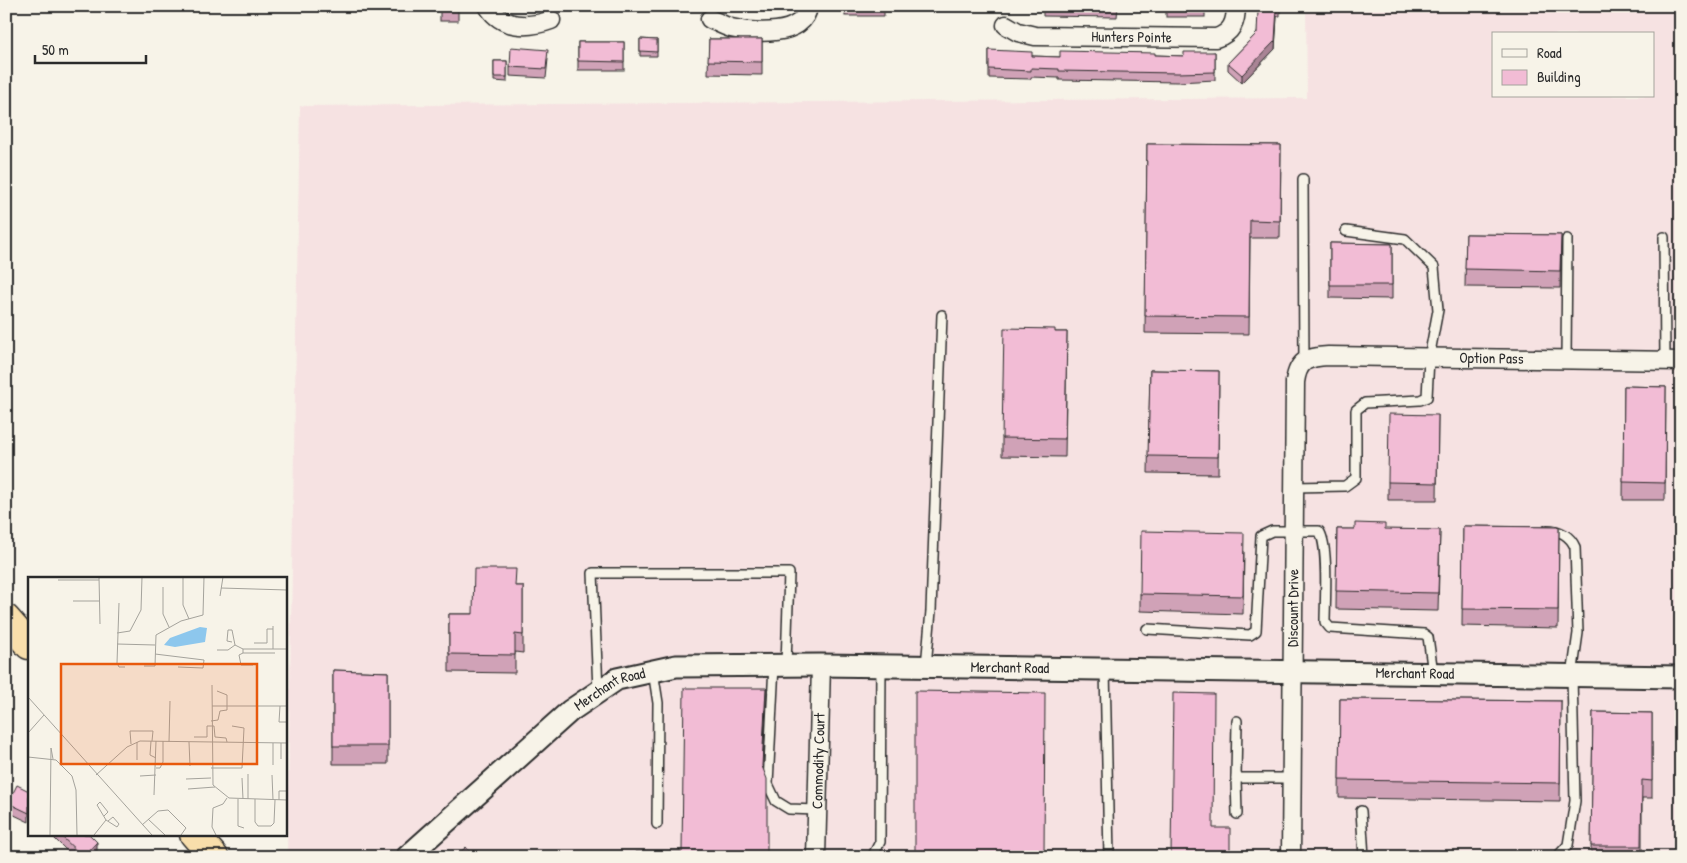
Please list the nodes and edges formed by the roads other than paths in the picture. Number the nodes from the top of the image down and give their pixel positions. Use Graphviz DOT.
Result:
graph roads {
  1 [pos="488,6"];
  2 [pos="808,6"];
  3 [pos="1236,6"];
  4 [pos="710,19"];
  5 [pos="552,20"];
  6 [pos="1006,25"];
  7 [pos="1303,179"];
  8 [pos="1346,231"];
  9 [pos="1664,237"];
  10 [pos="1567,238"];
  11 [pos="942,315"];
  12 [pos="1429,358"];
  13 [pos="1566,360"];
  14 [pos="1304,361"];
  15 [pos="1673,361"];
  16 [pos="1294,487"];
  17 [pos="1294,530"];
  18 [pos="1535,531"];
  19 [pos="6,619"];
  20 [pos="1147,629"];
  21 [pos="28,644"];
  22 [pos="780,665"];
  23 [pos="821,665"];
  24 [pos="882,666"];
  25 [pos="926,666"];
  26 [pos="1105,668"];
  27 [pos="653,671"];
  28 [pos="1294,671"];
  29 [pos="1433,673"];
  30 [pos="1572,676"];
  31 [pos="1681,677"];
  32 [pos="598,692"];
  33 [pos="1237,722"];
  34 [pos="1236,778"];
  35 [pos="1292,778"];
  36 [pos="817,810"];
  37 [pos="1361,811"];
  38 [pos="1237,814"];
  39 [pos="657,824"];
  40 [pos="196,836"];
  41 [pos="214,857"];
  42 [pos="407,857"];
  43 [pos="816,857"];
  44 [pos="872,857"];
  45 [pos="1109,857"];
  46 [pos="1291,857"];
  47 [pos="1364,857"];
  48 [pos="1557,857"];
  1 -- 5 [label="street"];
  2 -- 4 [label="street"];
  3 -- 6 [label="street, Hunters Pointe"];
  7 -- 14 [label="lane"];
  8 -- 12 [label="lane"];
  9 -- 15 [label="lane"];
  10 -- 13 [label="lane"];
  11 -- 25 [label="lane"];
  12 -- 13 [label="street, Option Pass"];
  12 -- 14 [label="street, Option Pass"];
  12 -- 16 [label="lane"];
  13 -- 15 [label="street, Option Pass"];
  14 -- 16 [label="street, Discount Drive"];
  16 -- 17 [label="street, Discount Drive"];
  17 -- 20 [label="lane"];
  17 -- 28 [label="street, Discount Drive"];
  17 -- 29 [label="lane"];
  18 -- 30 [label="lane"];
  19 -- 21 [label="highway"];
  22 -- 23 [label="street, Merchant Road"];
  22 -- 27 [label="street, Merchant Road"];
  22 -- 32 [label="lane"];
  22 -- 36 [label="lane"];
  23 -- 24 [label="street, Merchant Road"];
  23 -- 36 [label="street, Commodity Court"];
  24 -- 25 [label="street, Merchant Road"];
  24 -- 44 [label="lane"];
  25 -- 26 [label="street, Merchant Road"];
  26 -- 28 [label="street, Merchant Road"];
  26 -- 45 [label="lane"];
  27 -- 32 [label="street, Merchant Road"];
  27 -- 39 [label="lane"];
  28 -- 29 [label="street, Merchant Road"];
  28 -- 35 [label="street, Discount Drive"];
  29 -- 30 [label="street, Merchant Road"];
  30 -- 31 [label="street, Merchant Road"];
  30 -- 48 [label="lane"];
  32 -- 42 [label="street, Merchant Road"];
  33 -- 34 [label="lane"];
  34 -- 35 [label="lane"];
  34 -- 38 [label="lane"];
  35 -- 46 [label="street, Discount Drive"];
  36 -- 43 [label="street, Commodity Court"];
  37 -- 47 [label="lane"];
  40 -- 41 [label="highway"];
}
